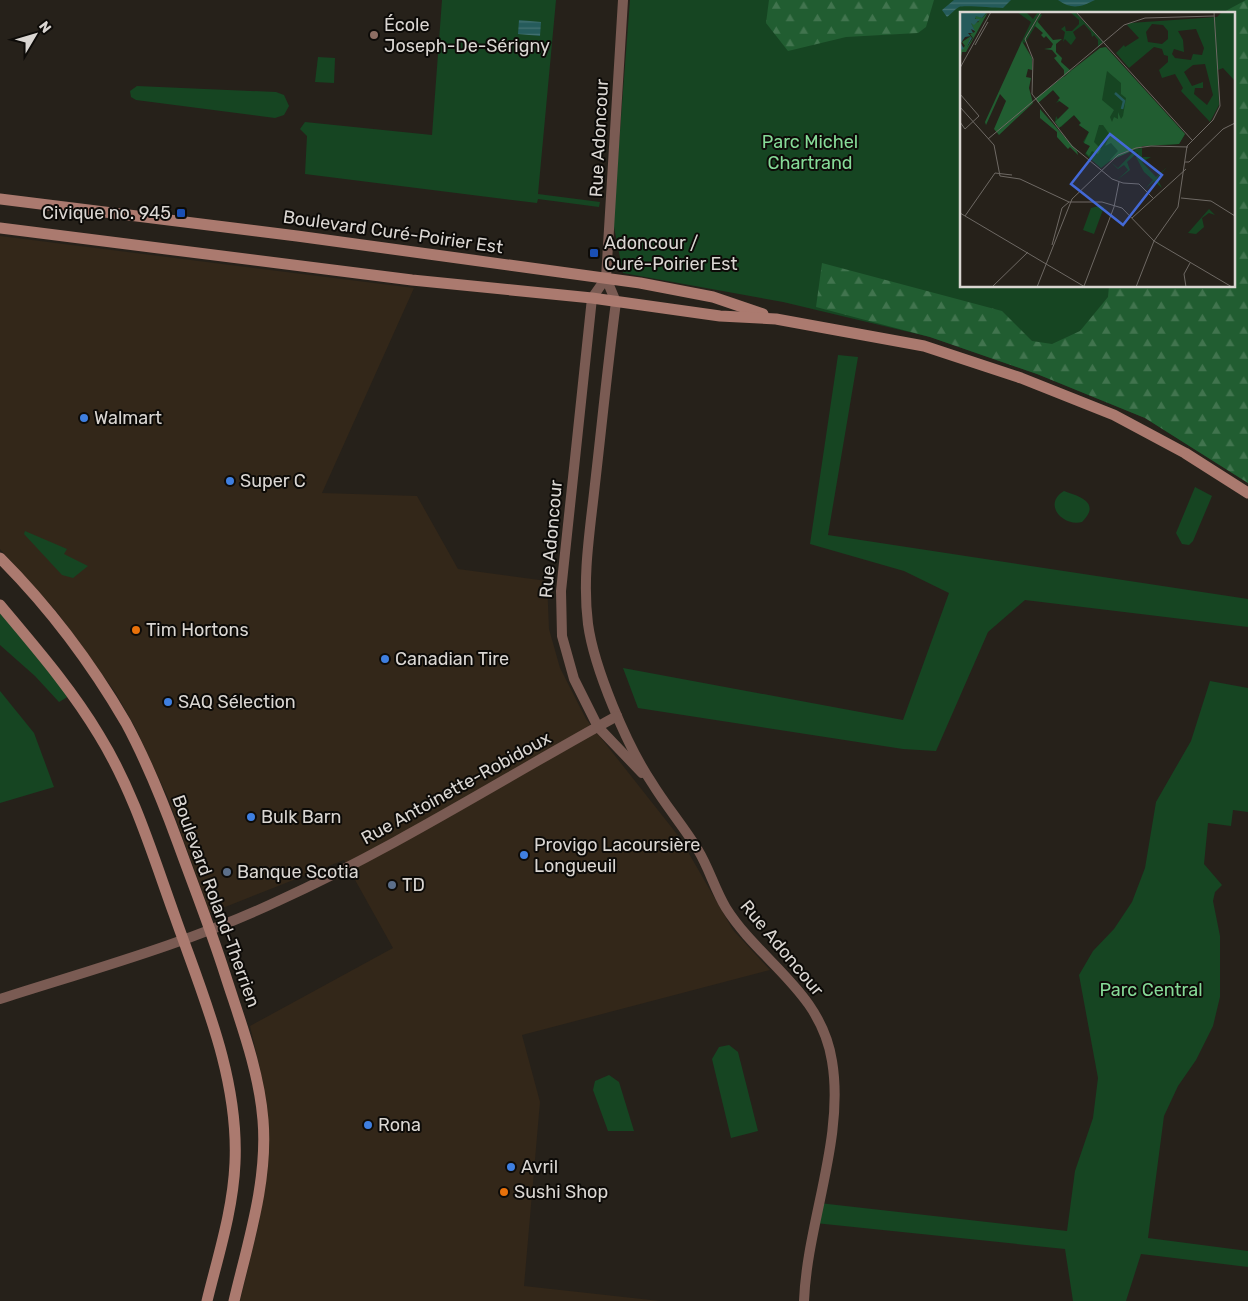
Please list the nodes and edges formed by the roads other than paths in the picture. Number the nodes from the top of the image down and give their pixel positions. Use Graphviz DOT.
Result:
graph roads {
  1 [pos="623,0"];
  2 [pos="0,199"];
  3 [pos="0,228"];
  4 [pos="606,278"];
  5 [pos="592,298"];
  6 [pos="616,302"];
  7 [pos="776,319"];
  8 [pos="1248,493"];
  9 [pos="0,558"];
  10 [pos="0,605"];
  11 [pos="617,716"];
  12 [pos="598,726"];
  13 [pos="650,781"];
  14 [pos="211,929"];
  15 [pos="183,940"];
  16 [pos="0,999"];
  17 [pos="207,1301"];
  18 [pos="234,1301"];
  19 [pos="804,1301"];
  1 -- 4 [label="street, Rue Adoncour"];
  2 -- 4 [label="main road, Boulevard Curé-Poirier Est"];
  3 -- 5 [label="main road, Boulevard Curé-Poirier Est"];
  4 -- 5 [label="street, Rue Adoncour"];
  4 -- 6 [label="street, Rue Adoncour"];
  4 -- 7 [label="main road, Boulevard Curé-Poirier Est"];
  5 -- 6 [label="main road, Boulevard Curé-Poirier Est"];
  5 -- 12 [label="street, Rue Adoncour"];
  6 -- 7 [label="main road, Boulevard Curé-Poirier Est"];
  6 -- 11 [label="street, Rue Adoncour"];
  7 -- 8 [label="main road, Boulevard Curé-Poirier Est"];
  9 -- 14 [label="main road, Boulevard Roland-Therrien"];
  10 -- 15 [label="main road"];
  11 -- 12 [label="street, Rue Antoinette-Robidoux"];
  11 -- 13 [label="street, Rue Adoncour"];
  12 -- 13 [label="street, Rue Adoncour"];
  12 -- 14 [label="street, Rue Antoinette-Robidoux"];
  13 -- 19 [label="street, Rue Adoncour"];
  14 -- 15 [label="street, Rue Antoinette-Robidoux"];
  14 -- 18 [label="main road, Boulevard Roland-Therrien"];
  15 -- 16 [label="street, Rue Antoinette-Robidoux"];
  15 -- 17 [label="main road"];
}
